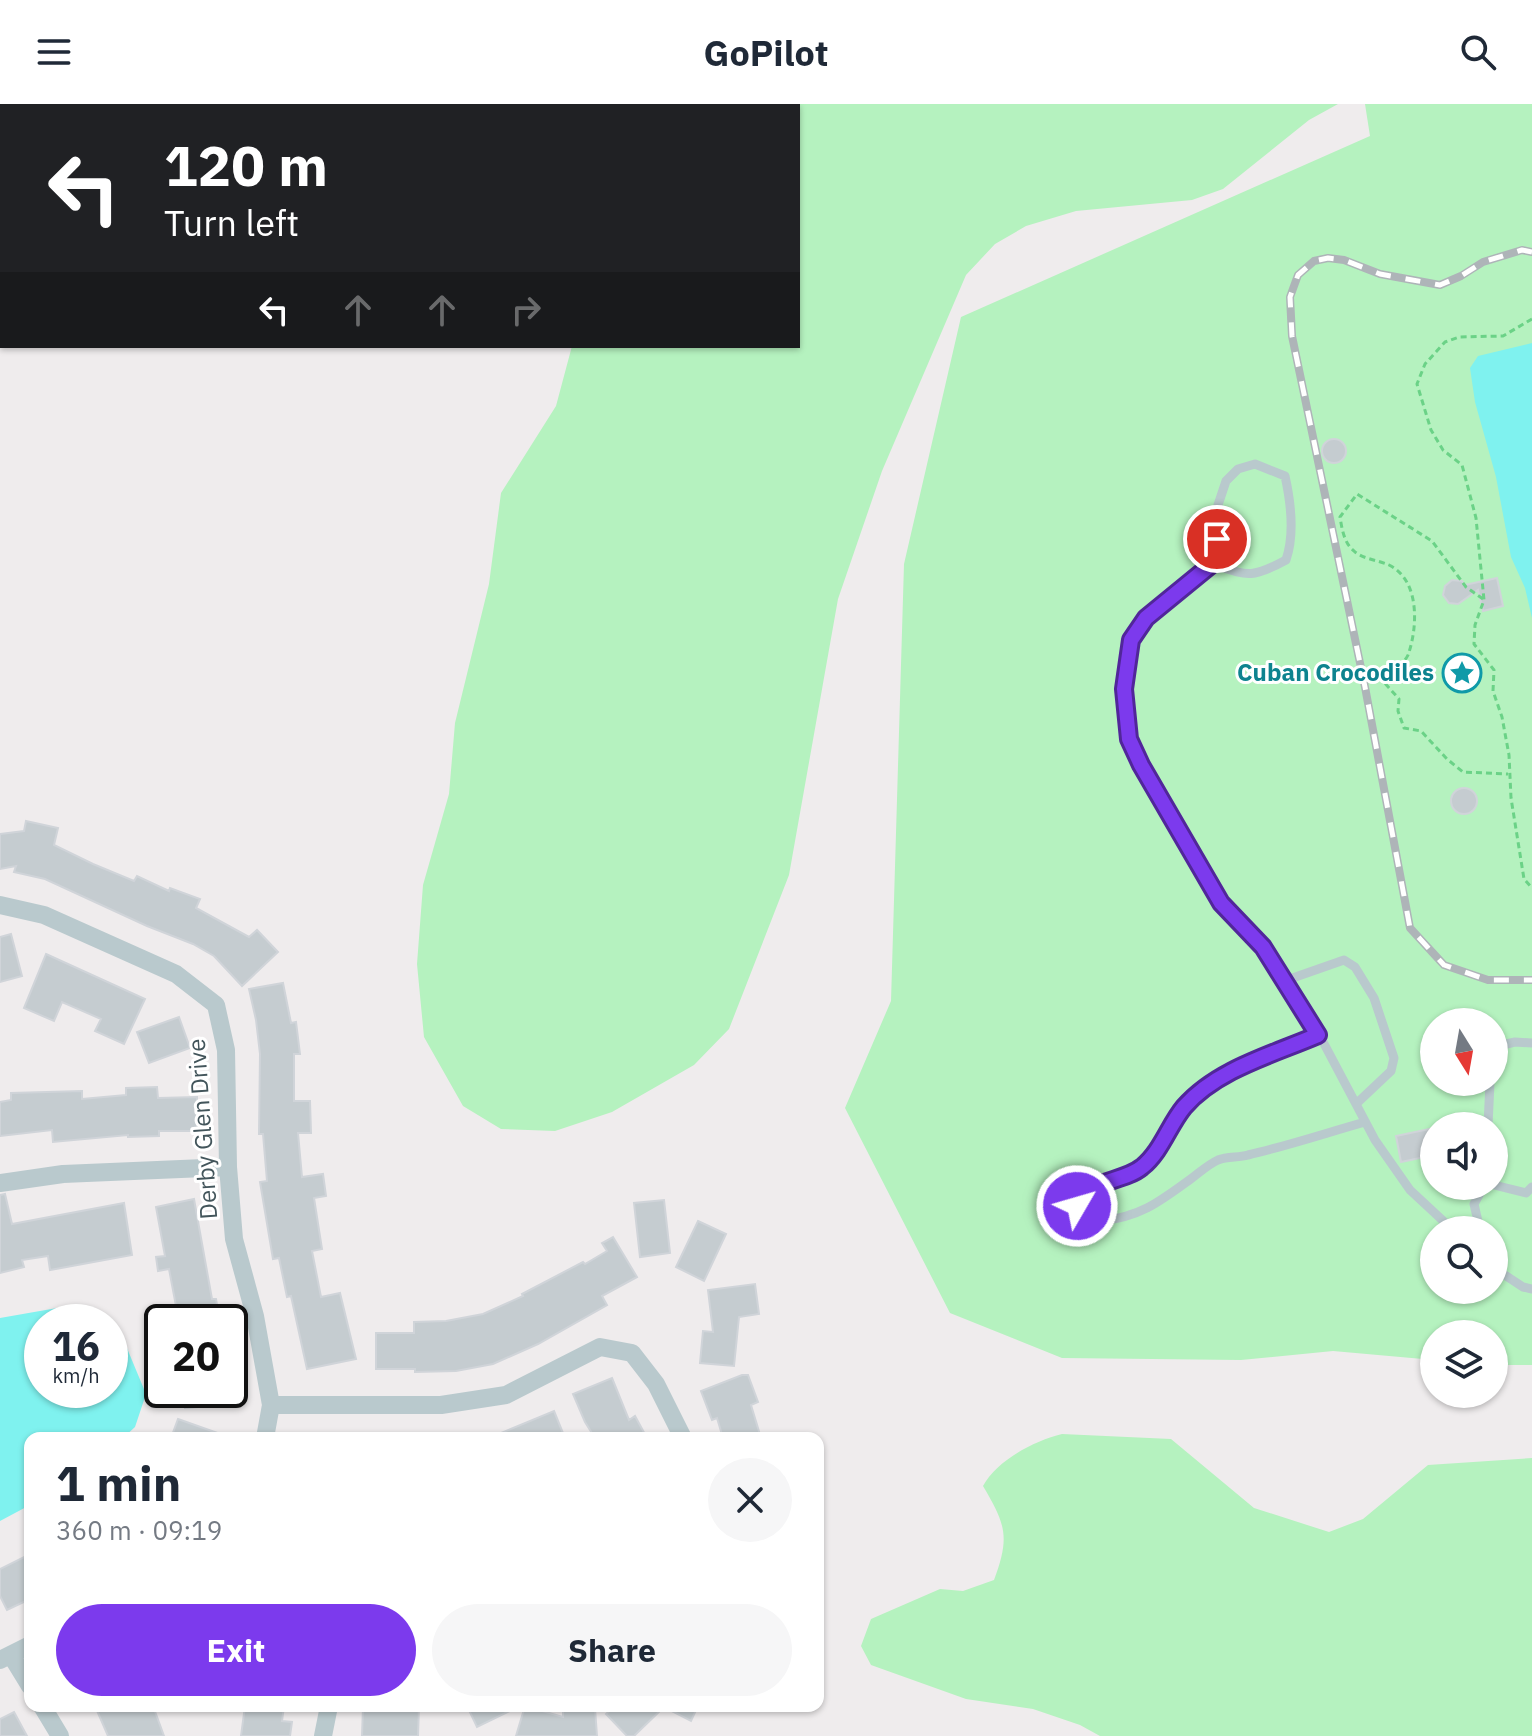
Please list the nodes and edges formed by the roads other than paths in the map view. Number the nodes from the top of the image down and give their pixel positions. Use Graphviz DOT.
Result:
graph roads {
  1 [pos="1212,564"];
  2 [pos="0,905"];
  3 [pos="1284,981"];
  4 [pos="1318,1035"];
  5 [pos="1532,1043"];
  6 [pos="1508,1044"];
  7 [pos="1356,1104"];
  8 [pos="1365,1122"];
  9 [pos="228,1167"];
  10 [pos="0,1183"];
  11 [pos="1532,1187"];
  12 [pos="1508,1188"];
  13 [pos="1438,1216"];
  14 [pos="1508,1277"];
  15 [pos="1532,1289"];
  16 [pos="271,1405"];
  17 [pos="266,1432"];
  18 [pos="680,1432"];
  19 [pos="24,1648"];
  20 [pos="5,1658"];
  21 [pos="24,1679"];
  22 [pos="46,1712"];
  23 [pos="328,1712"];
  24 [pos="60,1736"];
  25 [pos="323,1736"];
  1 -- 1 [label="lane"];
  1 -- 3 [label="lane"];
  2 -- 9 [label="street, Derby Glen Drive"];
  3 -- 4 [label="lane"];
  3 -- 7 [label="lane"];
  4 -- 7 [label="lane"];
  4 -- 8 [label="lane"];
  5 -- 6 [label="lane"];
  7 -- 8 [label="lane"];
  8 -- 13 [label="lane"];
  9 -- 10 [label="street"];
  9 -- 16 [label="street, Derby Glen Drive"];
  11 -- 12 [label="lane"];
  14 -- 15 [label="lane"];
  16 -- 17 [label="street, Derby Glen Drive"];
  16 -- 18 [label="street"];
  19 -- 20 [label="street"];
  20 -- 21 [label="street"];
  22 -- 24 [label="street"];
  23 -- 25 [label="street"];
}
